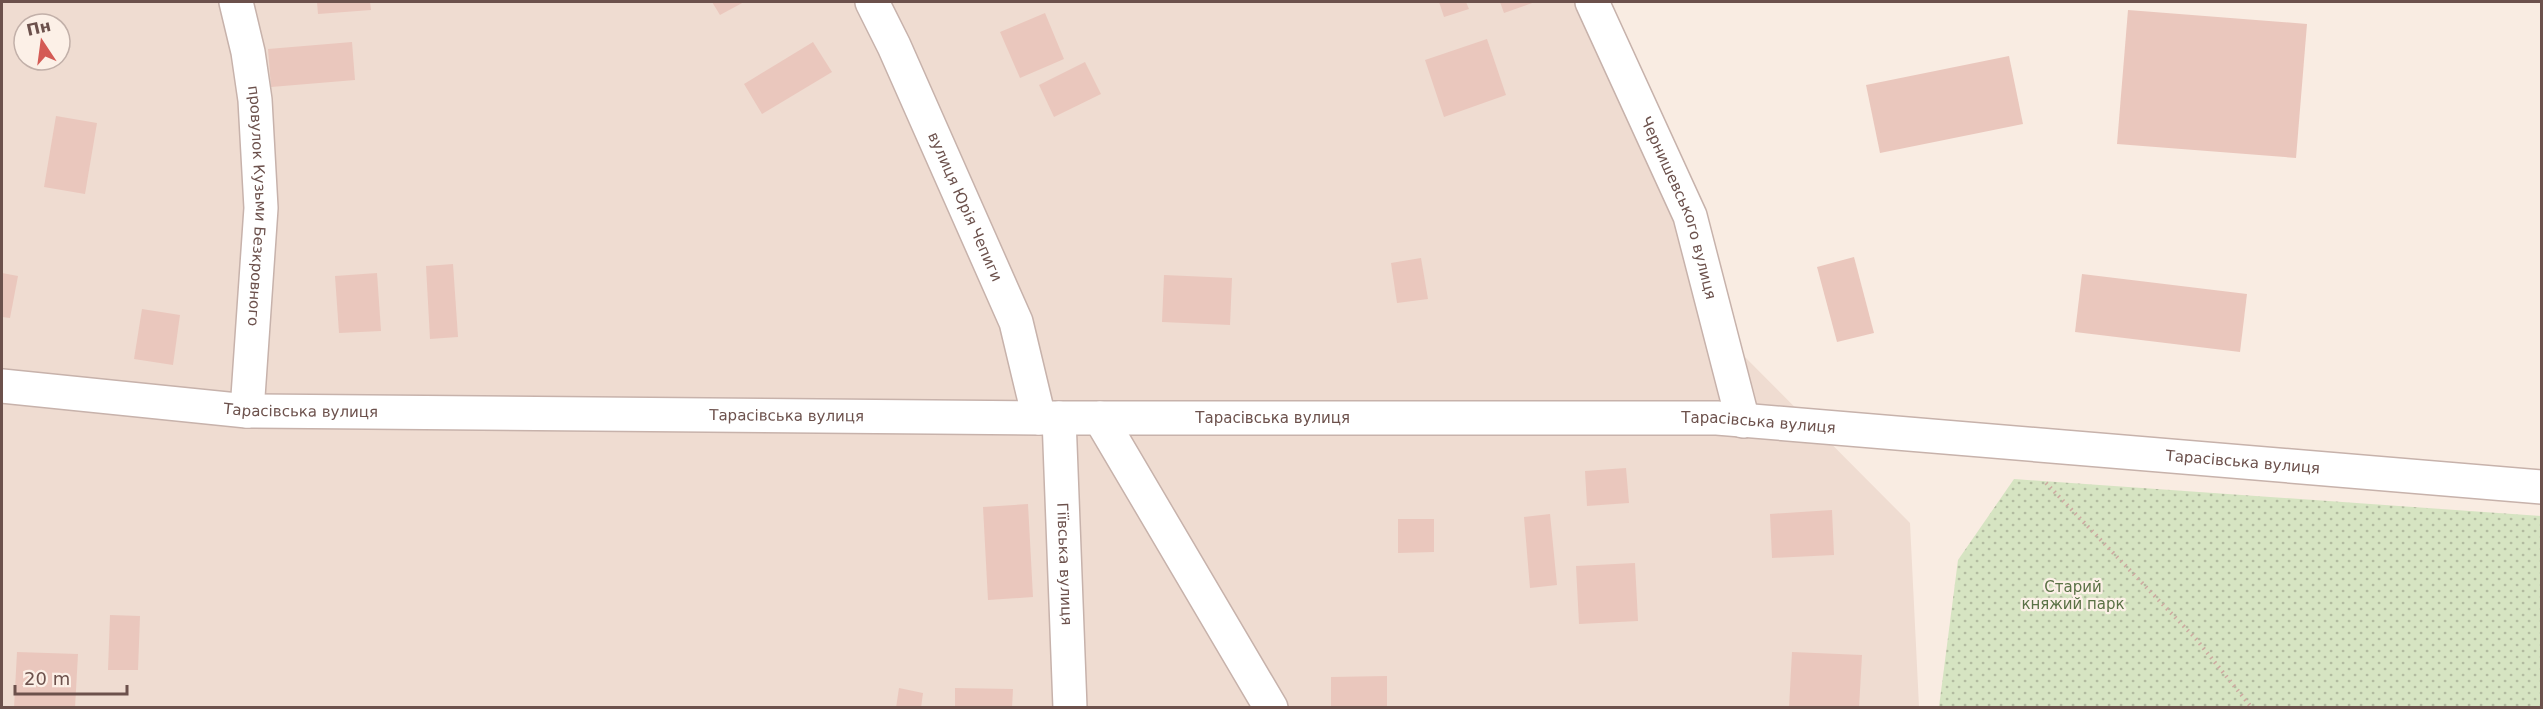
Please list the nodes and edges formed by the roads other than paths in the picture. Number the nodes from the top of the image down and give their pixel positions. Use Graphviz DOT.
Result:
graph roads {
  1 [pos="236,2"];
  2 [pos="873,2"];
  3 [pos="1592,2"];
  4 [pos="2,386"];
  5 [pos="247,411"];
  6 [pos="1049,418"];
  7 [pos="1100,418"];
  8 [pos="1743,421"];
  9 [pos="2541,487"];
  10 [pos="1070,708"];
  11 [pos="1271,708"];
  1 -- 5 [label="street, провулок Кузьми Безкровного"];
  2 -- 6 [label="street, вулиця Юрія Чепиги"];
  3 -- 8 [label="street, Чернишевського вулиця"];
  4 -- 5 [label="street, Тарасівська вулиця"];
  5 -- 6 [label="street, Тарасівська вулиця"];
  6 -- 7 [label="street, Тарасівська вулиця"];
  6 -- 10 [label="street, Гіївська вулиця"];
  7 -- 8 [label="street, Тарасівська вулиця"];
  7 -- 11 [label="street"];
  8 -- 9 [label="street, Тарасівська вулиця"];
}
